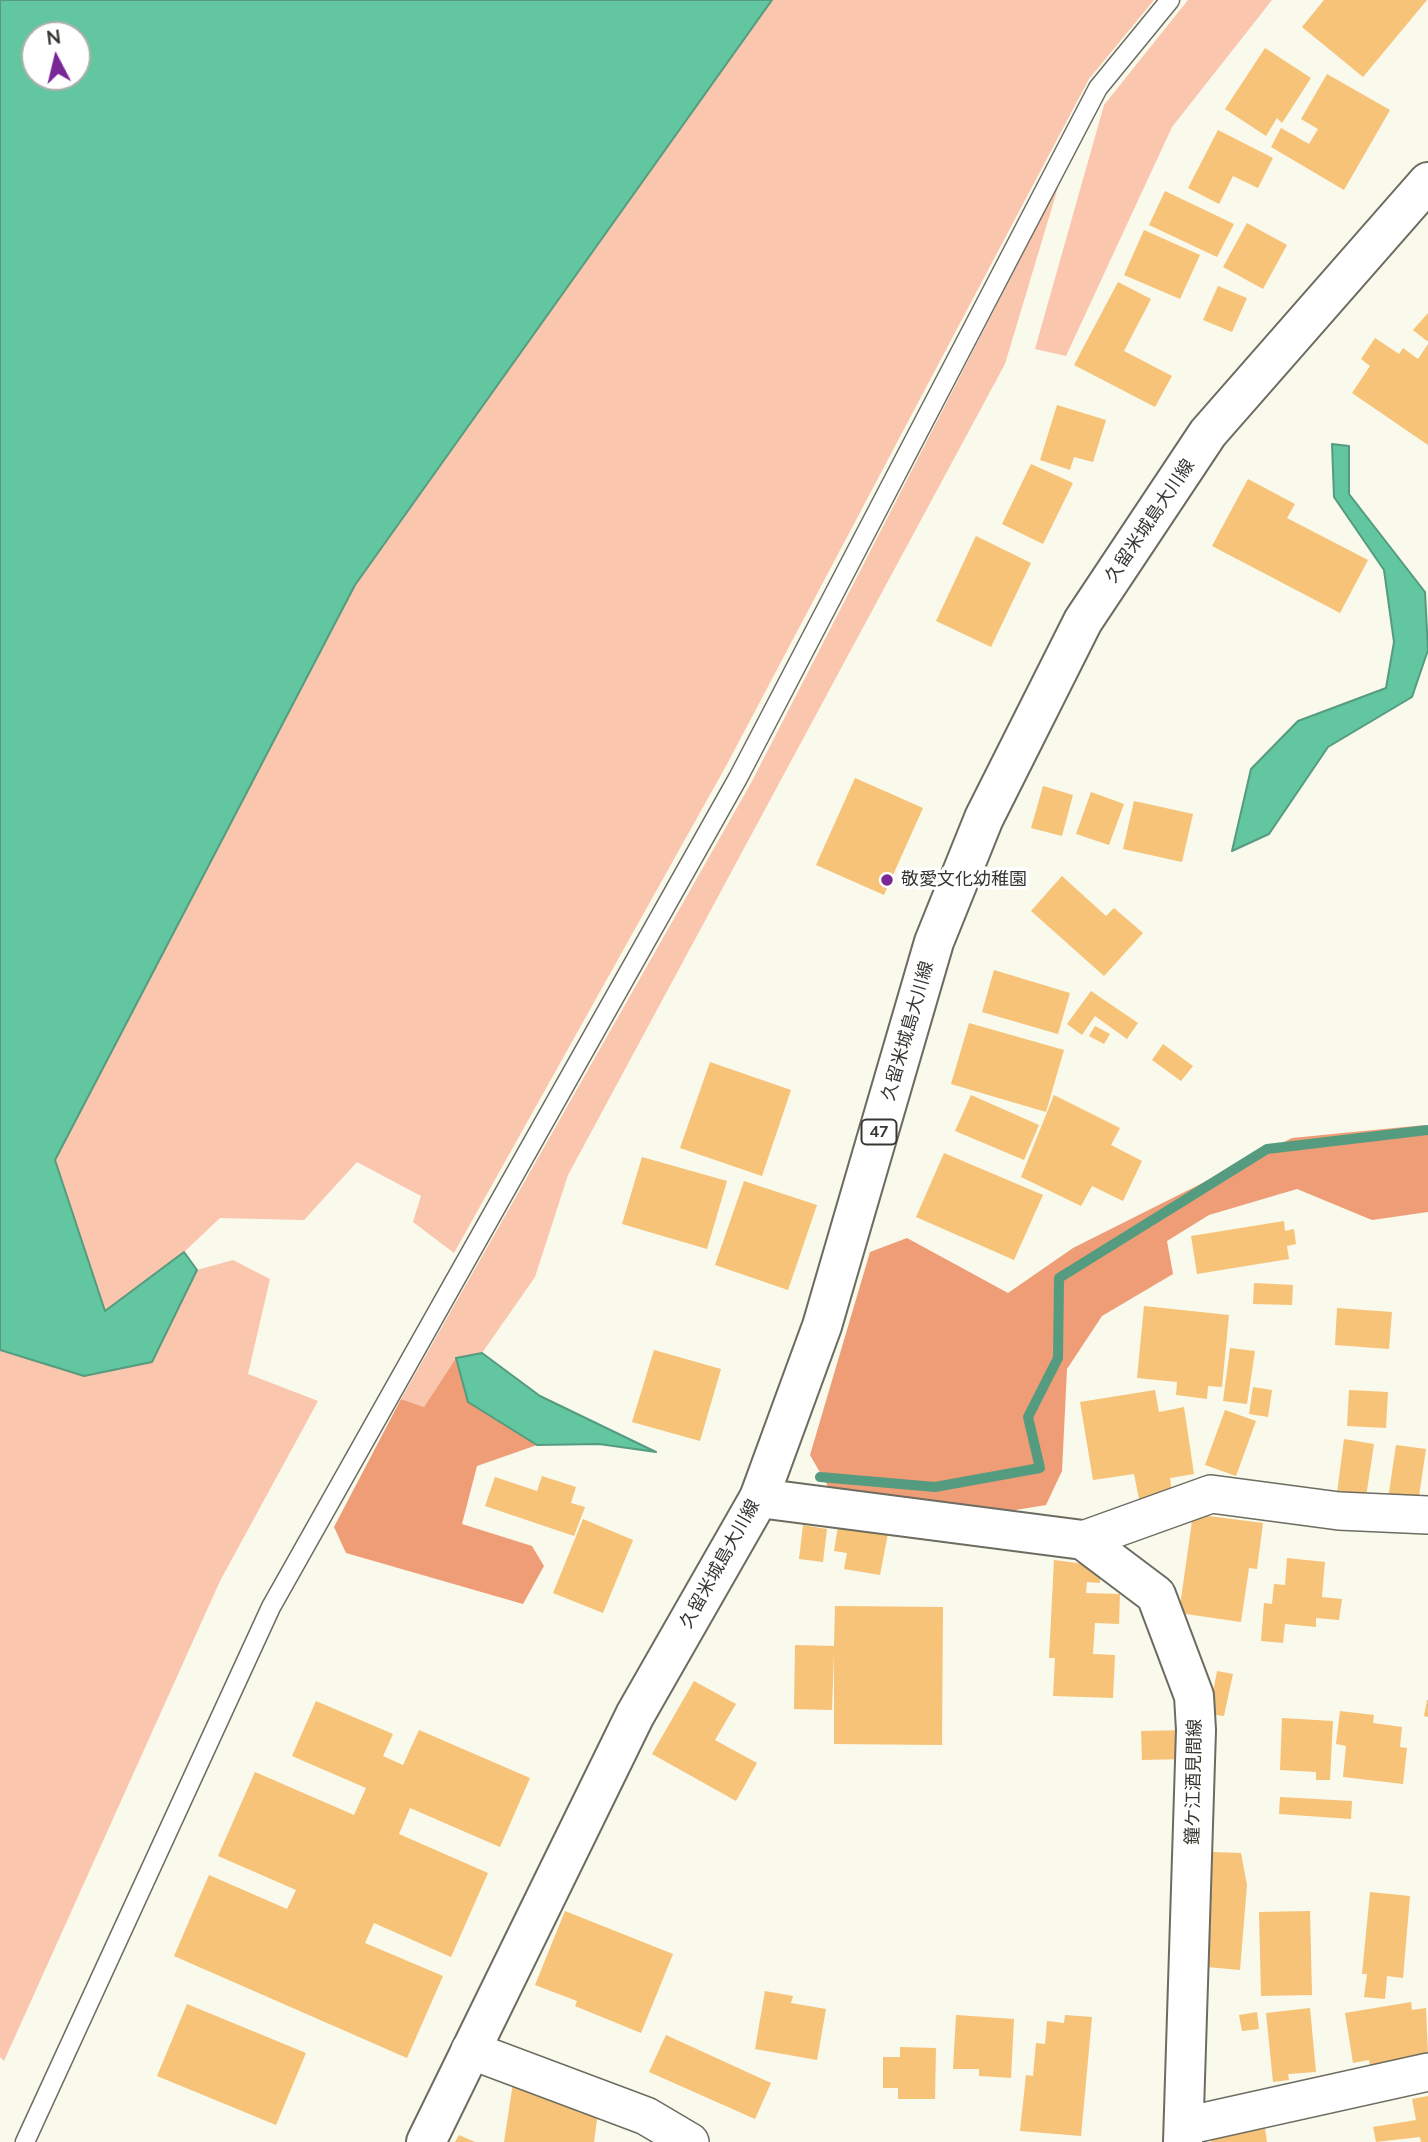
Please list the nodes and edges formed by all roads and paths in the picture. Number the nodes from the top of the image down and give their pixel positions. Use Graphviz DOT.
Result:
graph roads {
  1 [pos="1170,0"];
  2 [pos="1428,182"];
  3 [pos="759,1498"];
  4 [pos="1428,1515"];
  5 [pos="1083,1540"];
  6 [pos="470,2050"];
  7 [pos="1428,2072"];
  8 [pos="1184,2134"];
  9 [pos="24,2142"];
  10 [pos="426,2142"];
  11 [pos="690,2142"];
  1 -- 9 [label="lane"];
  2 -- 3 [label="main road, 久留米城島大川線 / 47"];
  3 -- 5 [label="main road, 鐘ケ江酒見間線"];
  3 -- 6 [label="main road, 久留米城島大川線 / 47"];
  4 -- 5 [label="street"];
  5 -- 8 [label="main road, 鐘ケ江酒見間線"];
  6 -- 10 [label="main road, 久留米城島大川線 / 47"];
  6 -- 11 [label="street"];
  7 -- 8 [label="street"];
}
